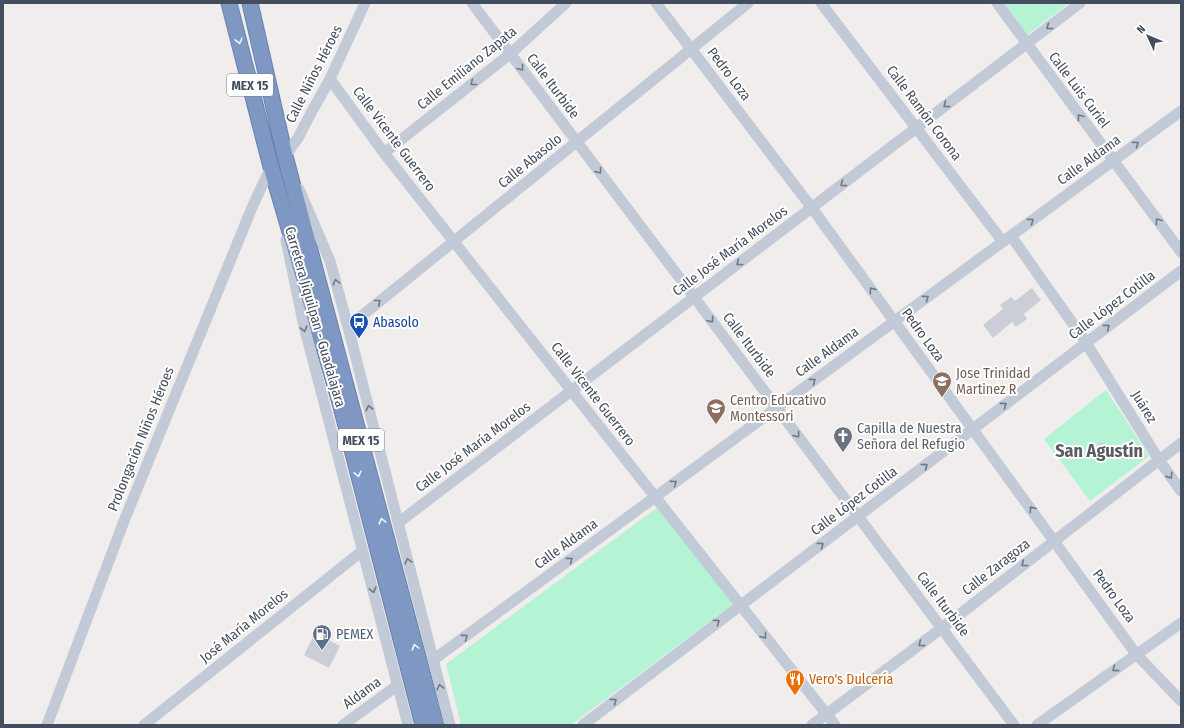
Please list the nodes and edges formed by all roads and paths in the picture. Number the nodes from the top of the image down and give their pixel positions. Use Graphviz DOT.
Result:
graph roads {
  1 [pos="229,3"];
  2 [pos="250,3"];
  3 [pos="365,3"];
  4 [pos="472,3"];
  5 [pos="566,3"];
  6 [pos="656,3"];
  7 [pos="748,3"];
  8 [pos="821,3"];
  9 [pos="997,3"];
  10 [pos="1080,3"];
  11 [pos="1026,44"];
  12 [pos="691,49"];
  13 [pos="510,54"];
  14 [pos="330,79"];
  15 [pos="1181,111"];
  16 [pos="916,128"];
  17 [pos="577,142"];
  18 [pos="384,153"];
  19 [pos="285,156"];
  20 [pos="1113,161"];
  21 [pos="271,167"];
  22 [pos="812,208"];
  23 [pos="1007,239"];
  24 [pos="454,241"];
  25 [pos="1181,252"];
  26 [pos="1181,271"];
  27 [pos="694,297"];
  28 [pos="895,321"];
  29 [pos="348,327"];
  30 [pos="1085,341"];
  31 [pos="572,391"];
  32 [pos="777,408"];
  33 [pos="973,429"];
  34 [pos="1181,443"];
  35 [pos="1160,460"];
  36 [pos="1181,491"];
  37 [pos="655,497"];
  38 [pos="858,517"];
  39 [pos="398,523"];
  40 [pos="1055,540"];
  41 [pos="362,551"];
  42 [pos="740,605"];
  43 [pos="1181,623"];
  44 [pos="942,628"];
  45 [pos="1136,654"];
  46 [pos="433,660"];
  47 [pos="398,686"];
  48 [pos="1181,702"];
  49 [pos="826,714"];
  50 [pos="47,725"];
  51 [pos="144,725"];
  52 [pos="343,725"];
  53 [pos="408,725"];
  54 [pos="422,725"];
  55 [pos="436,725"];
  56 [pos="450,725"];
  57 [pos="583,725"];
  58 [pos="812,725"];
  59 [pos="835,725"];
  60 [pos="1014,725"];
  61 [pos="1037,725"];
  1 -- 21 [label="highway, Carretera Jiquilpan - Guadalajara / MEX 15, one-way"];
  2 -- 19 [label="highway, Carretera Jiquilpan - Guadalajara / MEX 15"];
  3 -- 14 [label="street, Calle Niños Héroes"];
  4 -- 13 [label="street, Calle Iturbide"];
  5 -- 13 [label="street, Calle Emiliano Zapata"];
  6 -- 12 [label="street, Pedro Loza"];
  7 -- 12 [label="street, Calle Abasolo"];
  8 -- 16 [label="street, Calle Ramón Corona"];
  9 -- 11 [label="street, Calle Luis Curiel"];
  10 -- 11 [label="street, Calle José María Morelos, one-way"];
  11 -- 16 [label="street, Calle José María Morelos, one-way"];
  20 -- 11 [label="street, Calle Luis Curiel, one-way"];
  12 -- 17 [label="street, Calle Abasolo"];
  12 -- 22 [label="street, Pedro Loza"];
  13 -- 17 [label="street, Calle Iturbide, one-way"];
  13 -- 18 [label="street, Calle Emiliano Zapata, one-way"];
  14 -- 18 [label="street, Calle Vicente Guerrero"];
  14 -- 19 [label="street, Calle Niños Héroes"];
  20 -- 15 [label="street, Calle Aldama, one-way"];
  16 -- 22 [label="street, Calle José María Morelos, one-way"];
  16 -- 23 [label="street, Calle Ramón Corona"];
  17 -- 24 [label="street, Calle Abasolo"];
  17 -- 27 [label="street, Calle Iturbide, one-way"];
  18 -- 24 [label="street, Calle Vicente Guerrero"];
  29 -- 19 [label="street, one-way"];
  55 -- 19 [label="highway, Carretera Jiquilpan - Guadalajara / MEX 15, one-way"];
  23 -- 20 [label="street, Calle Aldama, one-way"];
  25 -- 20 [label="street, Calle Luis Curiel, one-way"];
  21 -- 41 [label="street, one-way"];
  21 -- 50 [label="street, Prolongación Niños Héroes"];
  21 -- 54 [label="highway, Carretera Jiquilpan - Guadalajara / MEX 15, one-way"];
  22 -- 27 [label="street, Calle José María Morelos, one-way"];
  28 -- 22 [label="street, Pedro Loza, one-way"];
  28 -- 23 [label="street, Calle Aldama, one-way"];
  23 -- 30 [label="street, Calle Ramón Corona"];
  29 -- 24 [label="street, Calle Abasolo, one-way"];
  24 -- 31 [label="street, Calle Vicente Guerrero"];
  30 -- 26 [label="street, Calle López Cotilla, one-way"];
  27 -- 31 [label="street, Calle José María Morelos"];
  27 -- 32 [label="street, Calle Iturbide, one-way"];
  32 -- 28 [label="street, Calle Aldama, one-way"];
  28 -- 33 [label="street, Pedro Loza"];
  39 -- 29 [label="street, one-way"];
  33 -- 30 [label="street, Calle López Cotilla, one-way"];
  30 -- 35 [label="street, Juárez"];
  31 -- 37 [label="street, Calle Vicente Guerrero"];
  31 -- 39 [label="street, Calle José María Morelos"];
  37 -- 32 [label="street, Calle Aldama, one-way"];
  32 -- 38 [label="street, Calle Iturbide, one-way"];
  38 -- 33 [label="street, Calle López Cotilla, one-way"];
  40 -- 33 [label="street, Pedro Loza, one-way"];
  34 -- 35 [label="street, Calle Zaragoza"];
  35 -- 36 [label="street, Juárez, one-way"];
  35 -- 40 [label="street, Calle Zaragoza"];
  37 -- 42 [label="street, Calle Vicente Guerrero"];
  46 -- 37 [label="street, Calle Aldama, one-way"];
  42 -- 38 [label="street, Calle López Cotilla, one-way"];
  38 -- 44 [label="street, Calle Iturbide"];
  46 -- 39 [label="street, one-way"];
  40 -- 44 [label="street, Calle Zaragoza, one-way"];
  40 -- 45 [label="street, Pedro Loza"];
  41 -- 47 [label="street, one-way"];
  41 -- 51 [label="street, José María Morelos"];
  42 -- 49 [label="street, Calle Vicente Guerrero, one-way"];
  57 -- 42 [label="street, Calle López Cotilla, one-way"];
  43 -- 45 [label="street"];
  44 -- 49 [label="street, Calle Zaragoza, one-way"];
  44 -- 60 [label="street, Calle Iturbide"];
  45 -- 48 [label="street, Pedro Loza"];
  45 -- 61 [label="street, one-way"];
  56 -- 46 [label="street, one-way"];
  47 -- 52 [label="street, Aldama"];
  47 -- 53 [label="street"];
  49 -- 58 [label="street, Calle Zaragoza"];
  49 -- 59 [label="street, Calle Vicente Guerrero"];
}
